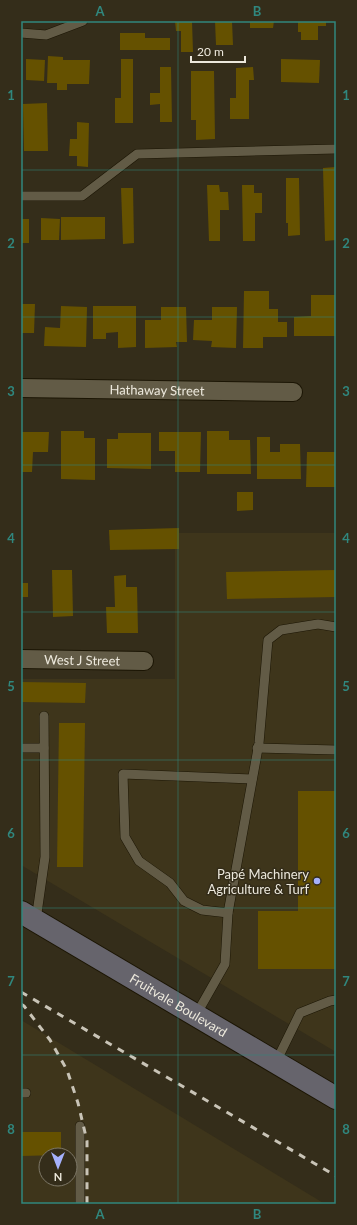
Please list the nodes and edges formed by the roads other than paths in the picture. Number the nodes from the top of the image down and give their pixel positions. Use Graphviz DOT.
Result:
graph roads {
  1 [pos="83,21"];
  2 [pos="21,33"];
  3 [pos="336,149"];
  4 [pos="21,196"];
  5 [pos="21,388"];
  6 [pos="293,392"];
  7 [pos="336,627"];
  8 [pos="21,659"];
  9 [pos="144,661"];
  10 [pos="44,716"];
  11 [pos="21,748"];
  12 [pos="44,748"];
  13 [pos="258,748"];
  14 [pos="336,750"];
  15 [pos="252,779"];
  16 [pos="228,913"];
  17 [pos="28,916"];
  18 [pos="336,1000"];
  19 [pos="196,1015"];
  20 [pos="276,1062"];
  21 [pos="336,1098"];
  22 [pos="80,1126"];
  23 [pos="80,1204"];
  1 -- 2 [label="lane"];
  3 -- 4 [label="lane"];
  5 -- 6 [label="street, Hathaway Street"];
  7 -- 13 [label="lane"];
  8 -- 9 [label="street, West J Street"];
  10 -- 12 [label="lane"];
  11 -- 12 [label="lane"];
  12 -- 17 [label="lane"];
  13 -- 14 [label="lane"];
  13 -- 15 [label="lane"];
  15 -- 16 [label="lane"];
  15 -- 16 [label="lane"];
  16 -- 19 [label="lane"];
  17 -- 19 [label="main road, Fruitvale Boulevard"];
  18 -- 20 [label="lane"];
  19 -- 20 [label="main road, Fruitvale Boulevard"];
  20 -- 21 [label="main road, Fruitvale Boulevard"];
  22 -- 23 [label="lane"];
}
